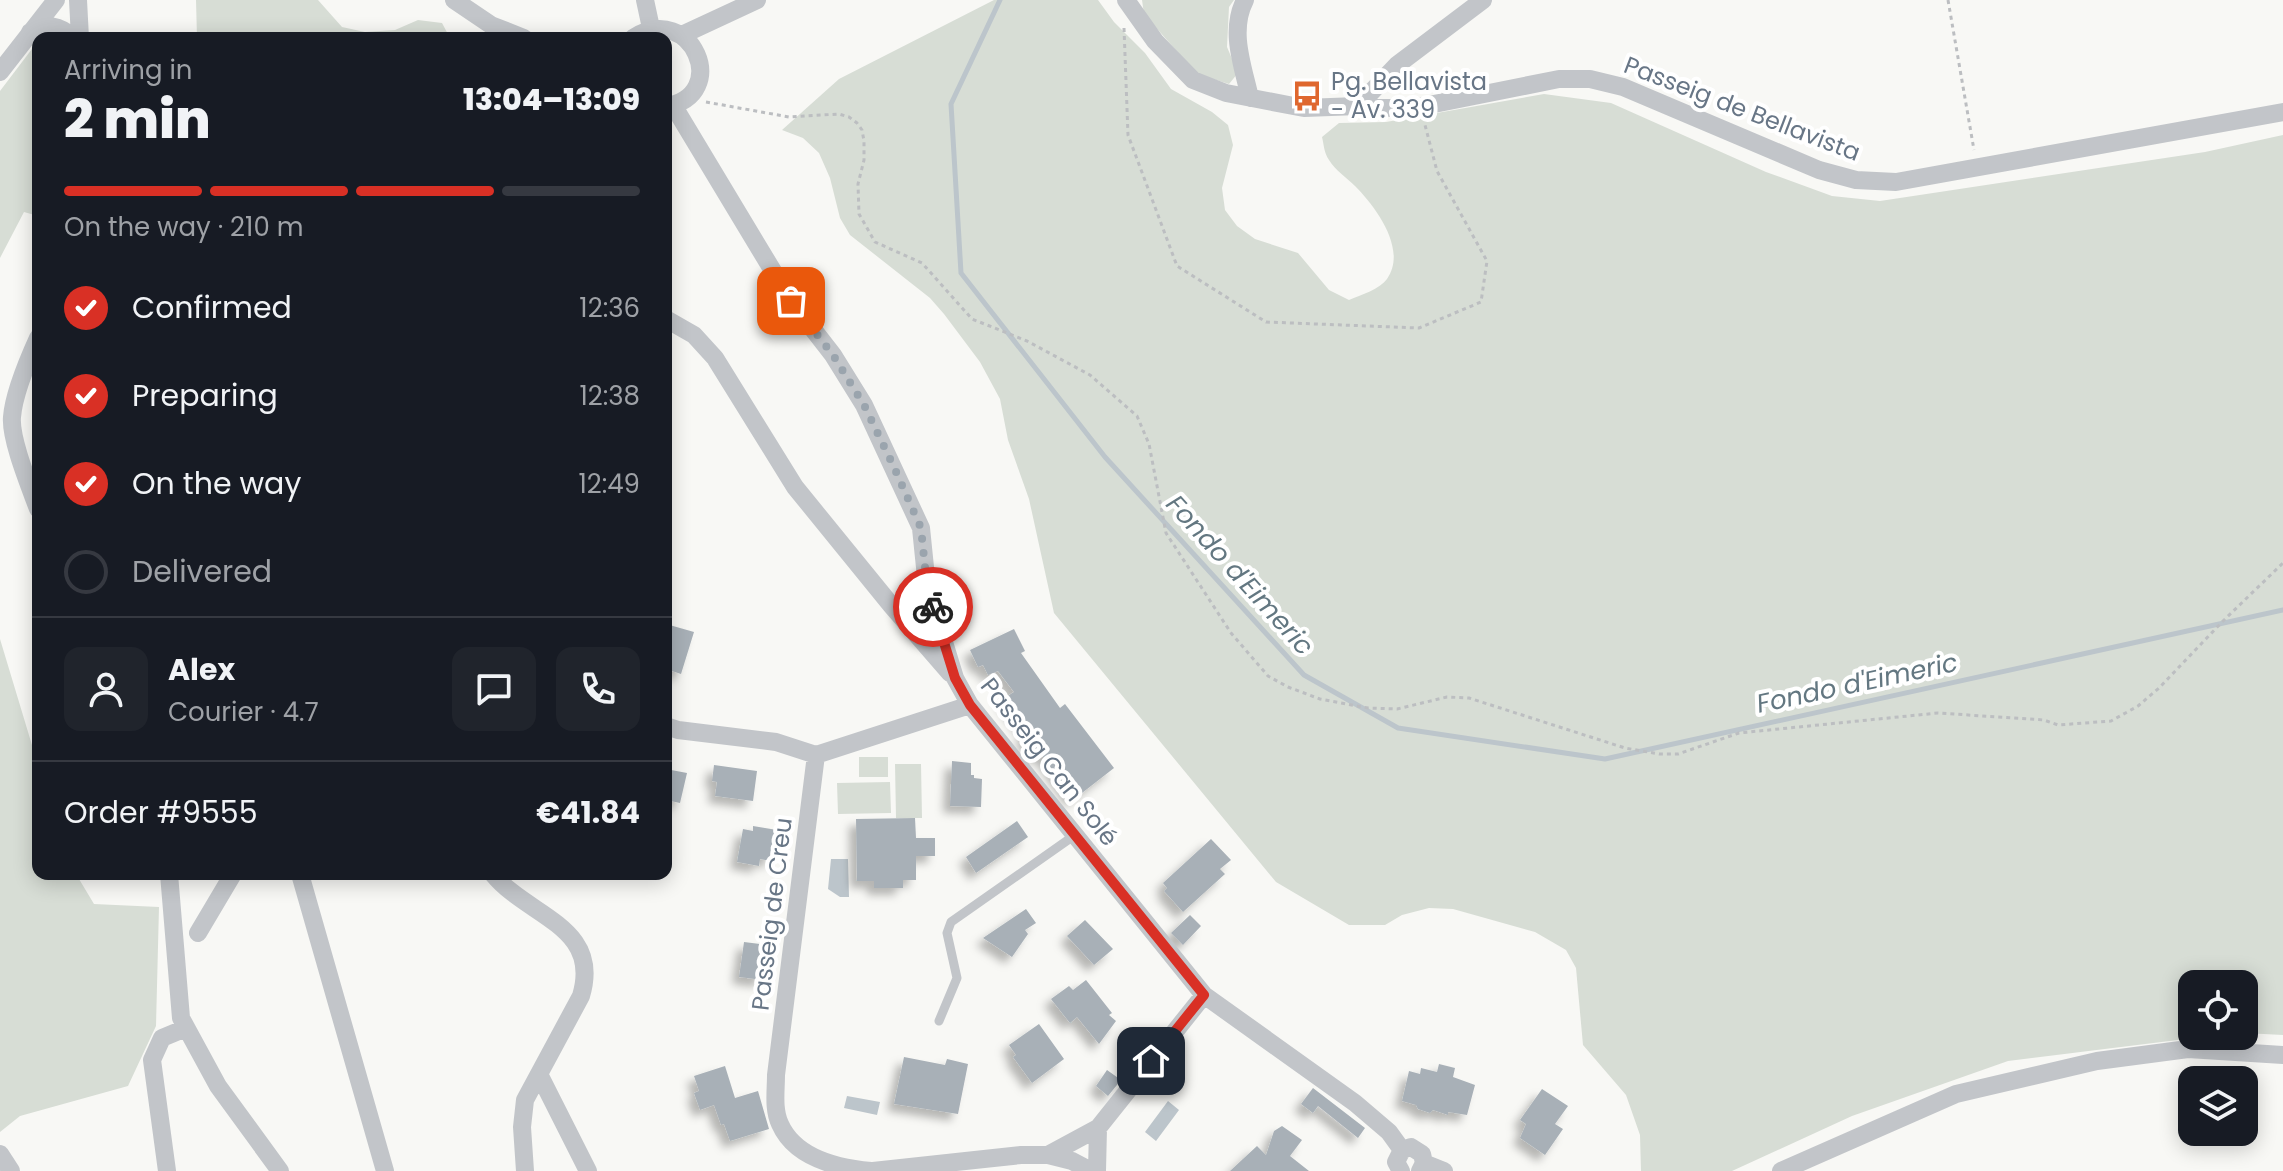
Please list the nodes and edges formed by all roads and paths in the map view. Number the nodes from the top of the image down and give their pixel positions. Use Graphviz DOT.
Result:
graph roads {
  1 [pos="56,0"];
  2 [pos="78,0"];
  3 [pos="454,0"];
  4 [pos="645,0"];
  5 [pos="757,0"];
  6 [pos="1245,0"];
  7 [pos="1483,0"];
  8 [pos="1948,0"];
  9 [pos="1125,8"];
  10 [pos="651,28"];
  11 [pos="30,32"];
  12 [pos="68,32"];
  13 [pos="77,32"];
  14 [pos="509,32"];
  15 [pos="644,32"];
  16 [pos="684,34"];
  17 [pos="0,72"];
  18 [pos="1250,98"];
  19 [pos="675,103"];
  20 [pos="1358,106"];
  21 [pos="1420,107"];
  22 [pos="2283,112"];
  23 [pos="1977,167"];
  24 [pos="672,322"];
  25 [pos="32,352"];
  26 [pos="32,493"];
  27 [pos="2283,563"];
  28 [pos="955,678"];
  29 [pos="970,705"];
  30 [pos="672,728"];
  31 [pos="816,755"];
  32 [pos="1075,835"];
  33 [pos="170,880"];
  34 [pos="229,880"];
  35 [pos="302,880"];
  36 [pos="498,880"];
  37 [pos="198,933"];
  38 [pos="1204,995"];
  39 [pos="939,1021"];
  40 [pos="186,1028"];
  41 [pos="2283,1055"];
  42 [pos="540,1076"];
  43 [pos="1098,1128"];
  44 [pos="1402,1150"];
  45 [pos="0,1154"];
  46 [pos="1048,1155"];
  47 [pos="1422,1167"];
  48 [pos="11,1171"];
  49 [pos="167,1171"];
  50 [pos="280,1171"];
  51 [pos="385,1171"];
  52 [pos="525,1171"];
  53 [pos="588,1171"];
  54 [pos="872,1171"];
  55 [pos="1094,1171"];
  56 [pos="1399,1171"];
  57 [pos="1444,1171"];
  58 [pos="1781,1171"];
  1 -- 11 [label="street"];
  2 -- 13 [label="street"];
  3 -- 14 [label="street"];
  4 -- 10 [label="street"];
  5 -- 16 [label="street"];
  6 -- 18 [label="street"];
  7 -- 20 [label="street"];
  8 -- 23 [label="path"];
  9 -- 18 [label="street, Passeig de Bellavista"];
  9 -- 21 [label="path"];
  10 -- 15 [label="street"];
  10 -- 16 [label="street"];
  11 -- 12 [label="street"];
  11 -- 17 [label="street"];
  16 -- 19 [label="street"];
  18 -- 20 [label="street, Passeig de Bellavista"];
  19 -- 27 [label="path"];
  19 -- 28 [label="street, Passeig Can Solé"];
  20 -- 21 [label="street, Passeig de Bellavista"];
  21 -- 23 [label="street, Passeig de Bellavista"];
  22 -- 23 [label="street, Passeig de Bellavista"];
  24 -- 28 [label="street"];
  25 -- 26 [label="street"];
  28 -- 29 [label="street, Passeig Can Solé"];
  29 -- 31 [label="street"];
  29 -- 32 [label="street, Passeig Can Solé"];
  30 -- 31 [label="street"];
  31 -- 54 [label="street, Passeig de Creu"];
  32 -- 38 [label="street, Passeig Can Solé"];
  32 -- 39 [label="lane"];
  33 -- 40 [label="street"];
  34 -- 37 [label="street"];
  35 -- 51 [label="street"];
  36 -- 42 [label="street"];
  38 -- 43 [label="street"];
  38 -- 44 [label="street, Passeig Can Solé"];
  40 -- 49 [label="street"];
  40 -- 50 [label="street"];
  41 -- 58 [label="street"];
  42 -- 52 [label="street"];
  42 -- 53 [label="street"];
  43 -- 46 [label="street"];
  43 -- 55 [label="street"];
  44 -- 47 [label="street, Passeig Can Solé"];
  44 -- 56 [label="street"];
  45 -- 48 [label="street"];
  46 -- 54 [label="street, Passeig de Creu"];
  46 -- 55 [label="street, Passeig de Creu"];
  47 -- 57 [label="street"];
}
